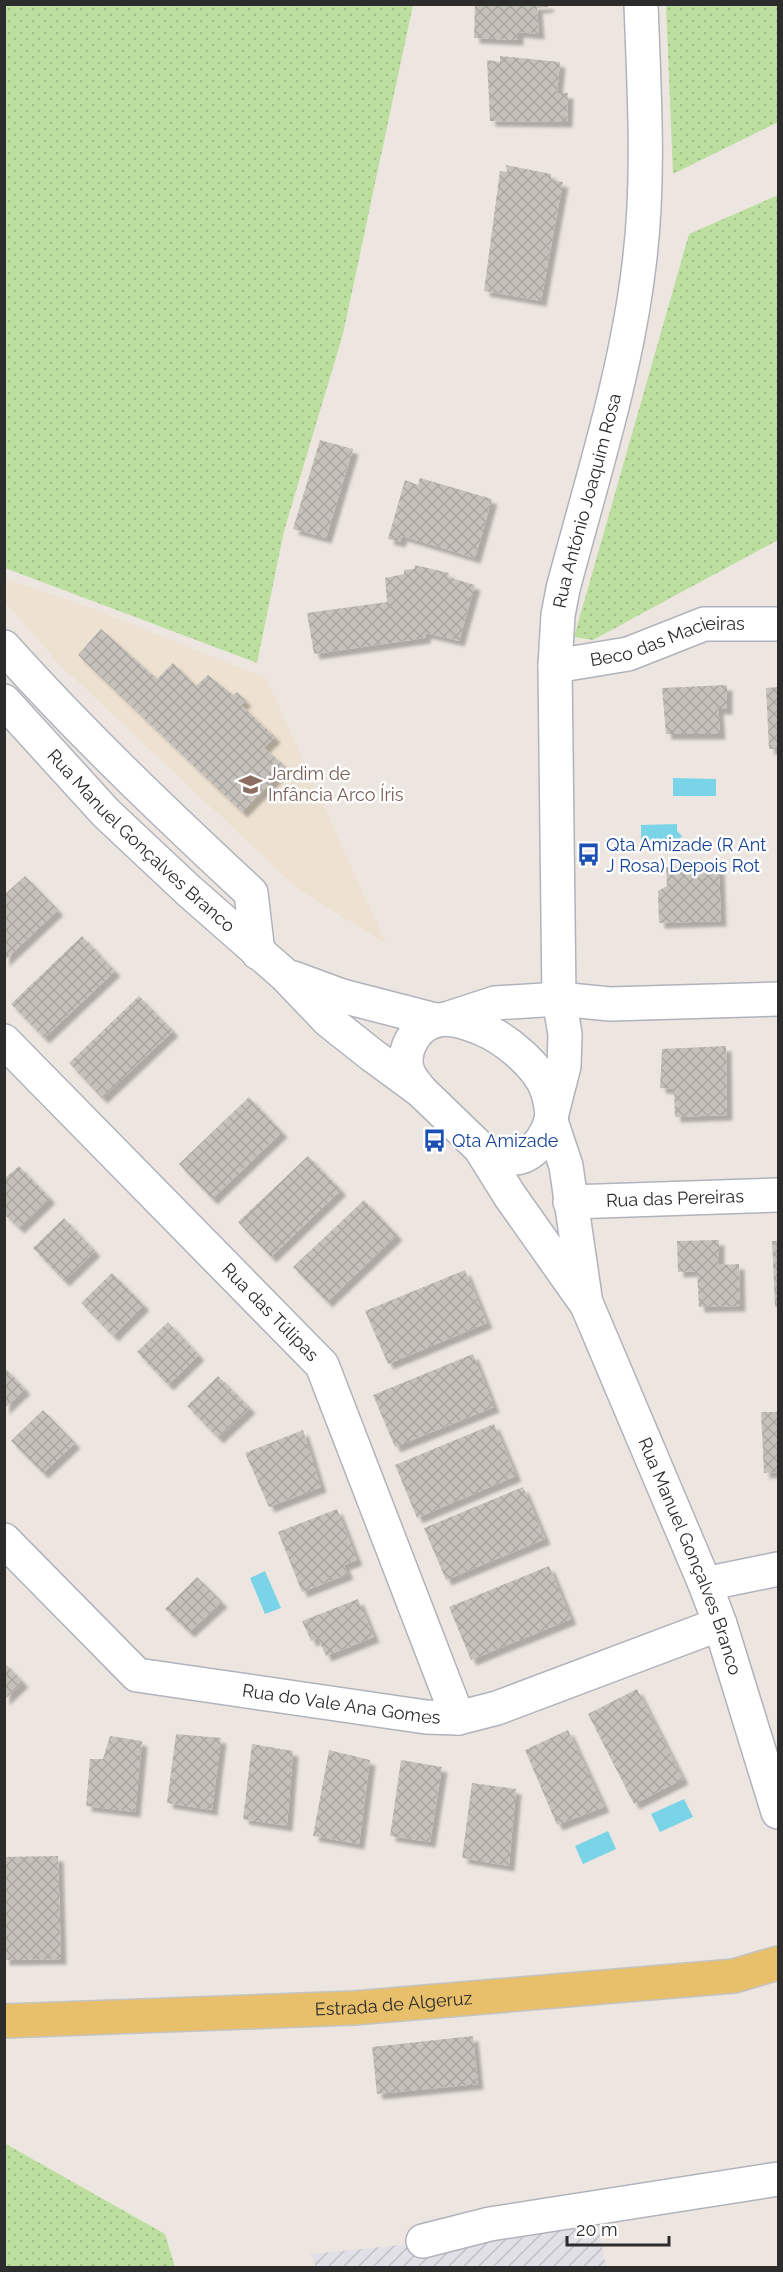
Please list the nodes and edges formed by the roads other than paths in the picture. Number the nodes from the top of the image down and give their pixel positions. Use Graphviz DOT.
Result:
graph roads {
  1 [pos="641,4"];
  2 [pos="778,624"];
  3 [pos="4,647"];
  4 [pos="555,666"];
  5 [pos="4,700"];
  6 [pos="258,953"];
  7 [pos="286,976"];
  8 [pos="559,999"];
  9 [pos="778,999"];
  10 [pos="440,1020"];
  11 [pos="4,1041"];
  12 [pos="421,1091"];
  13 [pos="552,1117"];
  14 [pos="480,1148"];
  15 [pos="778,1195"];
  16 [pos="570,1202"];
  17 [pos="587,1305"];
  18 [pos="4,1540"];
  19 [pos="778,1569"];
  20 [pos="705,1584"];
  21 [pos="720,1624"];
  22 [pos="458,1718"];
  23 [pos="778,1812"];
  24 [pos="778,1963"];
  25 [pos="4,2020"];
  26 [pos="778,2179"];
  27 [pos="423,2241"];
  1 -- 4 [label="street, Rua António Joaquim Rosa"];
  2 -- 4 [label="street, Beco das Macieiras"];
  3 -- 6 [label="street"];
  4 -- 8 [label="street, Rua António Joaquim Rosa"];
  5 -- 6 [label="street, Rua Manuel Gonçalves Branco"];
  6 -- 7 [label="street, Rua Manuel Gonçalves Branco"];
  7 -- 10 [label="street, Rua Manuel Gonçalves Branco"];
  7 -- 12 [label="street, Rua Manuel Gonçalves Branco"];
  8 -- 9 [label="street"];
  8 -- 10 [label="street"];
  8 -- 13 [label="street, Rua António Joaquim Rosa"];
  10 -- 12 [label="street, Rua Manuel Gonçalves Branco"];
  10 -- 13 [label="street, Rua Manuel Gonçalves Branco"];
  11 -- 22 [label="street, Rua das Túlipas"];
  12 -- 14 [label="street, Rua Manuel Gonçalves Branco"];
  13 -- 14 [label="street, Rua Manuel Gonçalves Branco"];
  13 -- 16 [label="street, Rua Manuel Gonçalves Branco"];
  14 -- 17 [label="street, Rua Manuel Gonçalves Branco"];
  15 -- 16 [label="street, Rua das Pereiras"];
  16 -- 17 [label="street, Rua Manuel Gonçalves Branco"];
  17 -- 20 [label="street, Rua Manuel Gonçalves Branco"];
  18 -- 22 [label="street, Rua do Vale Ana Gomes"];
  19 -- 20 [label="street"];
  20 -- 21 [label="street, Rua Manuel Gonçalves Branco"];
  21 -- 22 [label="street, Rua do Vale Ana Gomes"];
  21 -- 23 [label="street, Rua Manuel Gonçalves Branco"];
  24 -- 25 [label="main road, Estrada de Algeruz"];
  26 -- 27 [label="street"];
}
